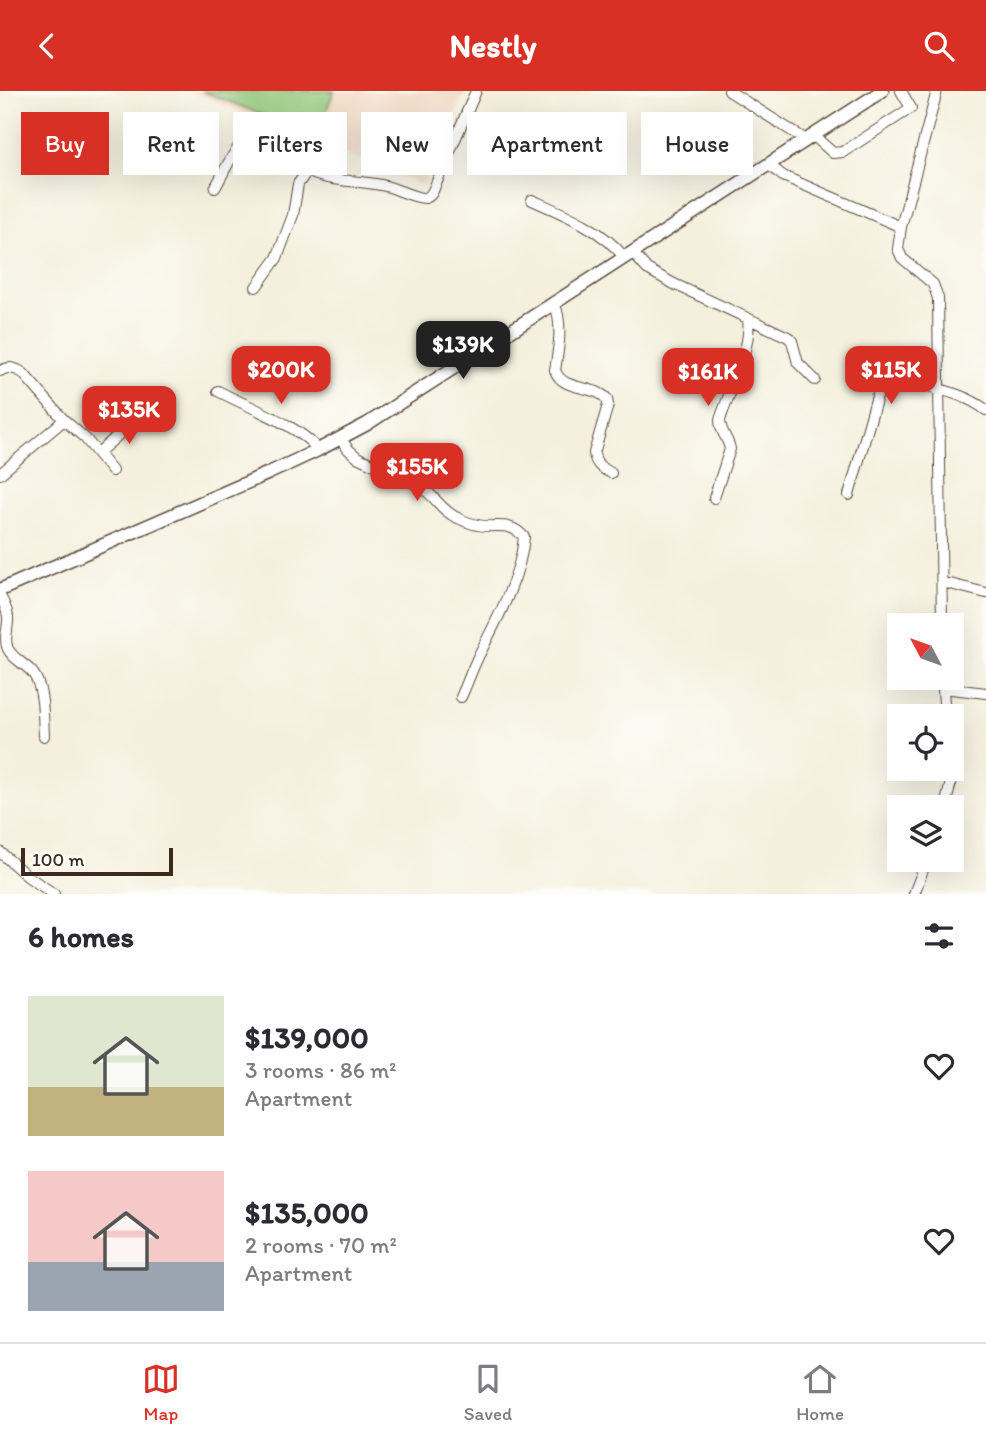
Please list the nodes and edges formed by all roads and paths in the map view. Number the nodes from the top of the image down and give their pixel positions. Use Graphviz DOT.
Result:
graph roads {
  1 [pos="475,91"];
  2 [pos="729,91"];
  3 [pos="882,91"];
  4 [pos="901,91"];
  5 [pos="937,91"];
  6 [pos="810,138"];
  7 [pos="233,157"];
  8 [pos="769,165"];
  9 [pos="304,175"];
  10 [pos="318,175"];
  11 [pos="215,188"];
  12 [pos="531,200"];
  13 [pos="901,227"];
  14 [pos="628,255"];
  15 [pos="256,287"];
  16 [pos="554,302"];
  17 [pos="748,320"];
  18 [pos="0,371"];
  19 [pos="815,380"];
  20 [pos="940,390"];
  21 [pos="218,391"];
  22 [pos="986,410"];
  23 [pos="140,416"];
  24 [pos="64,420"];
  25 [pos="341,438"];
  26 [pos="318,450"];
  27 [pos="98,453"];
  28 [pos="111,471"];
  29 [pos="611,473"];
  30 [pos="0,474"];
  31 [pos="849,495"];
  32 [pos="714,498"];
  33 [pos="942,582"];
  34 [pos="0,590"];
  35 [pos="986,593"];
  36 [pos="0,596"];
  37 [pos="942,613"];
  38 [pos="964,688"];
  39 [pos="986,693"];
  40 [pos="461,697"];
  41 [pos="44,736"];
  42 [pos="0,852"];
  43 [pos="922,872"];
  44 [pos="54,894"];
  45 [pos="914,894"];
  1 -- 10 [label="street"];
  2 -- 6 [label="street"];
  3 -- 6 [label="street"];
  4 -- 6 [label="street"];
  5 -- 13 [label="street"];
  6 -- 8 [label="street"];
  7 -- 11 [label="street"];
  8 -- 13 [label="street"];
  8 -- 14 [label="street"];
  9 -- 15 [label="street"];
  12 -- 14 [label="street"];
  13 -- 20 [label="street"];
  14 -- 16 [label="street"];
  14 -- 17 [label="street"];
  16 -- 25 [label="street"];
  16 -- 29 [label="street"];
  17 -- 19 [label="street"];
  17 -- 32 [label="street"];
  18 -- 24 [label="street"];
  20 -- 22 [label="street"];
  20 -- 31 [label="street"];
  20 -- 33 [label="street"];
  21 -- 26 [label="street"];
  23 -- 27 [label="street"];
  24 -- 27 [label="street"];
  24 -- 30 [label="street"];
  25 -- 26 [label="street"];
  25 -- 40 [label="street"];
  26 -- 34 [label="street"];
  27 -- 28 [label="street"];
  33 -- 35 [label="street"];
  33 -- 37 [label="street"];
  36 -- 41 [label="street"];
  38 -- 39 [label="street"];
  42 -- 44 [label="street"];
  43 -- 45 [label="street"];
}
